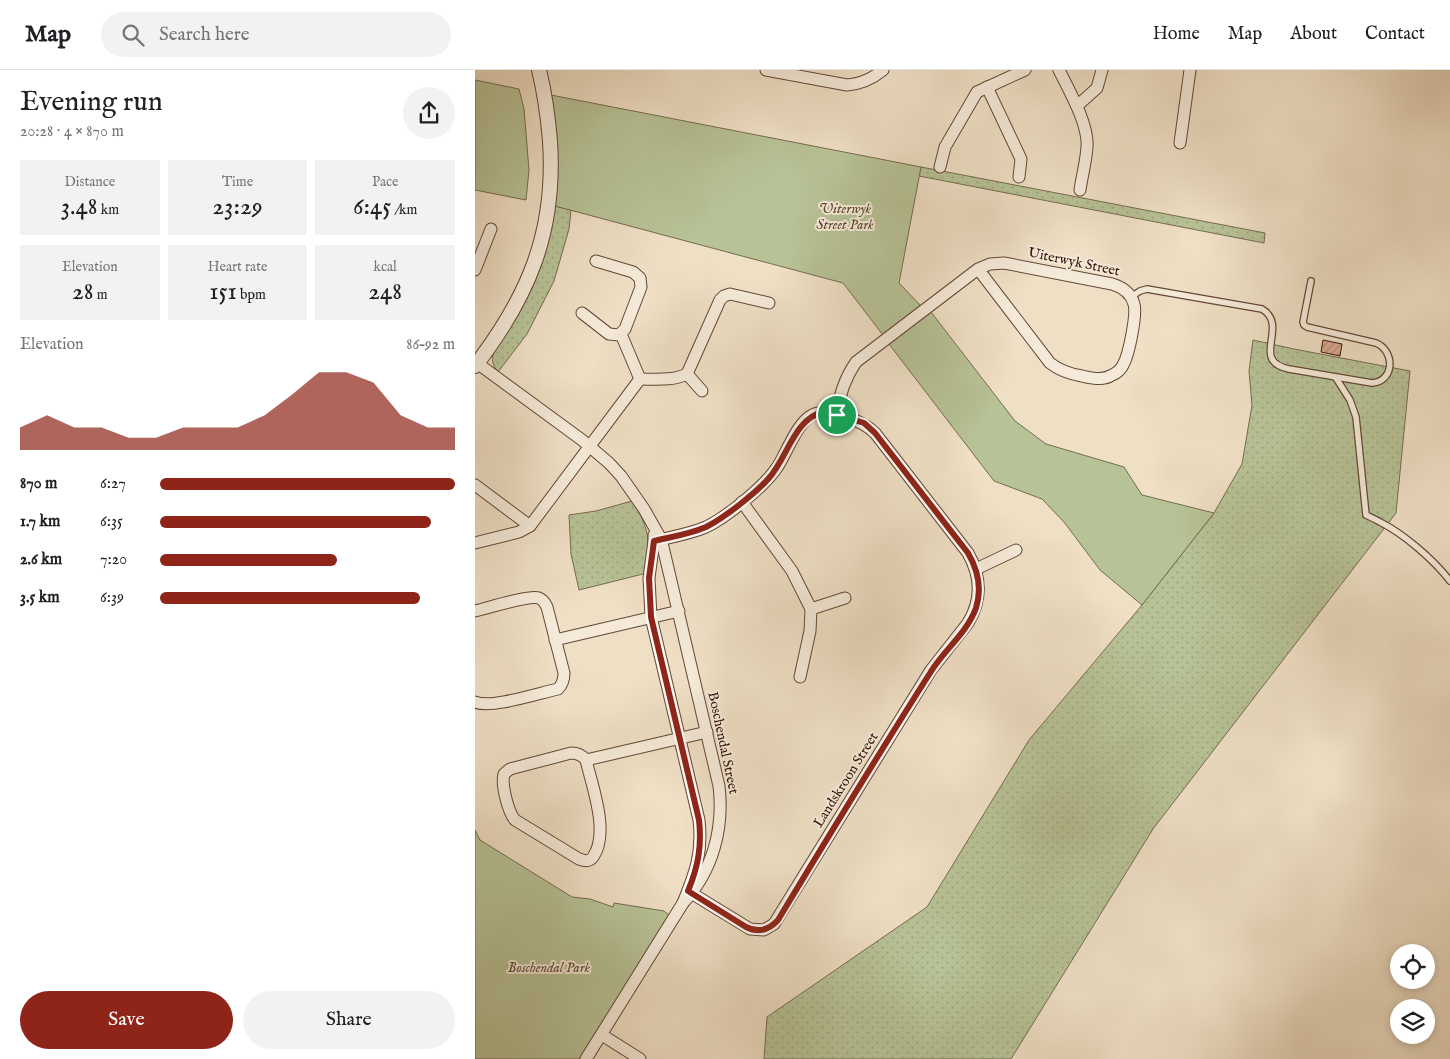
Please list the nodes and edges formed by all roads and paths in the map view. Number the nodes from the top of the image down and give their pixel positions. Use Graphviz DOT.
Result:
graph roads {
  1 [pos="539,70"];
  2 [pos="766,70"];
  3 [pos="883,70"];
  4 [pos="1025,70"];
  5 [pos="1059,70"];
  6 [pos="1102,70"];
  7 [pos="1190,70"];
  8 [pos="987,87"];
  9 [pos="1077,106"];
  10 [pos="1180,143"];
  11 [pos="940,167"];
  12 [pos="1019,178"];
  13 [pos="1080,190"];
  14 [pos="491,230"];
  15 [pos="596,261"];
  16 [pos="978,269"];
  17 [pos="475,270"];
  18 [pos="1311,281"];
  19 [pos="1131,297"];
  20 [pos="769,303"];
  21 [pos="582,313"];
  22 [pos="621,334"];
  23 [pos="476,365"];
  24 [pos="687,374"];
  25 [pos="1336,378"];
  26 [pos="640,379"];
  27 [pos="702,391"];
  28 [pos="837,415"];
  29 [pos="589,446"];
  30 [pos="475,485"];
  31 [pos="742,502"];
  32 [pos="529,526"];
  33 [pos="657,540"];
  34 [pos="475,543"];
  35 [pos="1016,550"];
  36 [pos="976,569"];
  37 [pos="1450,581"];
  38 [pos="845,598"];
  39 [pos="811,609"];
  40 [pos="475,611"];
  41 [pos="679,611"];
  42 [pos="651,617"];
  43 [pos="555,640"];
  44 [pos="800,676"];
  45 [pos="475,702"];
  46 [pos="707,732"];
  47 [pos="680,739"];
  48 [pos="586,760"];
  49 [pos="690,892"];
  50 [pos="602,1035"];
  51 [pos="586,1059"];
  52 [pos="640,1059"];
  1 -- 23 [label="street"];
  2 -- 3 [label="street"];
  4 -- 8 [label="street"];
  5 -- 9 [label="street"];
  6 -- 9 [label="street"];
  7 -- 10 [label="street"];
  8 -- 11 [label="street"];
  8 -- 12 [label="street"];
  9 -- 13 [label="street"];
  14 -- 17 [label="street"];
  15 -- 22 [label="street"];
  16 -- 19 [label="street, Uiterwyk Street"];
  16 -- 19 [label="street"];
  16 -- 28 [label="street, Uiterwyk Street"];
  18 -- 25 [label="lane"];
  19 -- 25 [label="lane"];
  20 -- 24 [label="street"];
  21 -- 22 [label="street"];
  22 -- 26 [label="street"];
  23 -- 29 [label="street, Boschendal Street"];
  24 -- 26 [label="street"];
  24 -- 27 [label="street"];
  25 -- 37 [label="lane"];
  26 -- 29 [label="street"];
  28 -- 31 [label="street, Landskroon Street"];
  28 -- 36 [label="street, Landskroon Street"];
  29 -- 32 [label="street"];
  29 -- 33 [label="street, Boschendal Street"];
  30 -- 32 [label="street"];
  31 -- 33 [label="street, Landskroon Street"];
  31 -- 39 [label="street"];
  32 -- 34 [label="street"];
  33 -- 41 [label="street, Boschendal Street"];
  33 -- 42 [label="street, Boschendal Street"];
  35 -- 36 [label="street"];
  36 -- 49 [label="street, Landskroon Street"];
  38 -- 39 [label="street"];
  39 -- 44 [label="street"];
  40 -- 43 [label="street"];
  41 -- 42 [label="street"];
  41 -- 46 [label="street, Boschendal Street"];
  42 -- 43 [label="street"];
  42 -- 47 [label="street, Boschendal Street"];
  43 -- 45 [label="street"];
  46 -- 47 [label="street"];
  46 -- 49 [label="street, Boschendal Street"];
  47 -- 48 [label="street"];
  47 -- 49 [label="street, Boschendal Street"];
  48 -- 48 [label="street"];
  49 -- 50 [label="street, Boschendal Street"];
  50 -- 51 [label="street, Boschendal Street"];
  50 -- 52 [label="street"];
}
